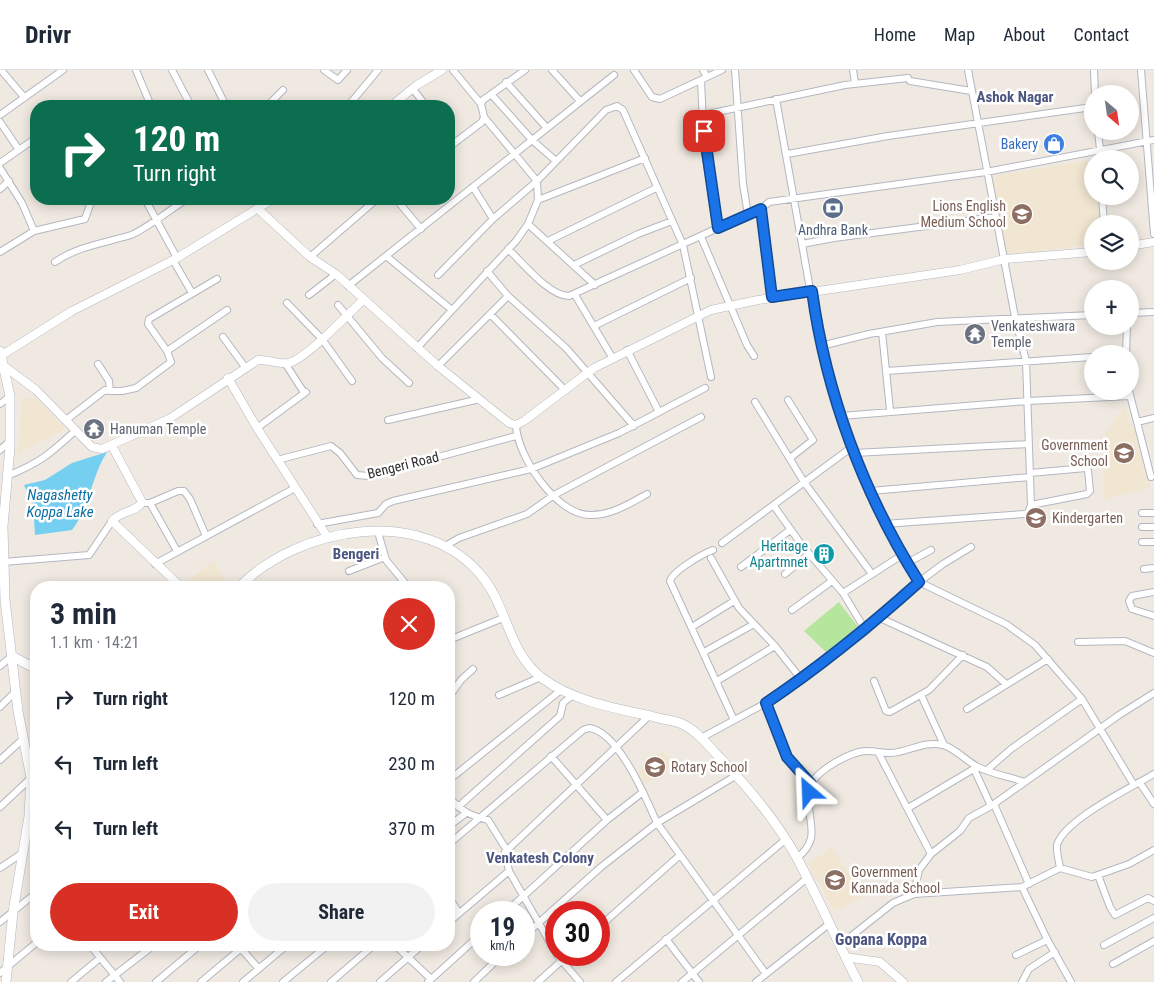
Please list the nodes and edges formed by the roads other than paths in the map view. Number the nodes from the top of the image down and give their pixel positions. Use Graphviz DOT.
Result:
graph roads {
  1 [pos="1,70"];
  2 [pos="63,70"];
  3 [pos="136,70"];
  4 [pos="172,70"];
  5 [pos="208,70"];
  6 [pos="324,70"];
  7 [pos="347,70"];
  8 [pos="378,70"];
  9 [pos="442,70"];
  10 [pos="453,70"];
  11 [pos="525,70"];
  12 [pos="552,70"];
  13 [pos="635,70"];
  14 [pos="703,70"];
  15 [pos="722,70"];
  16 [pos="735,70"];
  17 [pos="853,70"];
  18 [pos="968,70"];
  19 [pos="1094,70"];
  20 [pos="1140,70"];
  21 [pos="614,75"];
  22 [pos="704,78"];
  23 [pos="506,82"];
  24 [pos="855,83"];
  25 [pos="1095,85"];
  26 [pos="413,88"];
  27 [pos="283,90"];
  28 [pos="971,91"];
  29 [pos="491,94"];
  30 [pos="24,97"];
  31 [pos="776,99"];
  32 [pos="148,100"];
  33 [pos="188,100"];
  34 [pos="223,100"];
  35 [pos="273,100"];
  36 [pos="353,100"];
  37 [pos="398,100"];
  38 [pos="422,100"];
  39 [pos="580,101"];
  40 [pos="481,104"];
  41 [pos="740,107"];
  42 [pos="1084,108"];
  43 [pos="0,115"];
  44 [pos="703,115"];
  45 [pos="484,117"];
  46 [pos="0,122"];
  47 [pos="977,124"];
  48 [pos="546,127"];
  49 [pos="532,140"];
  50 [pos="1099,140"];
  51 [pos="1154,140"];
  52 [pos="1146,141"];
  53 [pos="30,142"];
  54 [pos="455,142"];
  55 [pos="19,150"];
  56 [pos="1100,150"];
  57 [pos="1084,153"];
  58 [pos="515,154"];
  59 [pos="787,154"];
  60 [pos="645,158"];
  61 [pos="556,162"];
  62 [pos="0,164"];
  63 [pos="0,168"];
  64 [pos="986,172"];
  65 [pos="9,181"];
  66 [pos="537,181"];
  67 [pos="473,187"];
  68 [pos="0,188"];
  69 [pos="656,188"];
  70 [pos="794,198"];
  71 [pos="538,200"];
  72 [pos="455,202"];
  73 [pos="90,205"];
  74 [pos="148,205"];
  75 [pos="177,205"];
  76 [pos="264,205"];
  77 [pos="370,205"];
  78 [pos="401,205"];
  79 [pos="451,205"];
  80 [pos="258,209"];
  81 [pos="761,209"];
  82 [pos="748,215"];
  83 [pos="996,217"];
  84 [pos="156,218"];
  85 [pos="494,219"];
  86 [pos="672,221"];
  87 [pos="528,224"];
  88 [pos="718,228"];
  89 [pos="422,229"];
  90 [pos="34,231"];
  91 [pos="1154,234"];
  92 [pos="699,237"];
  93 [pos="548,242"];
  94 [pos="1154,242"];
  95 [pos="802,244"];
  96 [pos="1139,244"];
  97 [pos="685,245"];
  98 [pos="508,249"];
  99 [pos="0,252"];
  100 [pos="1084,253"];
  101 [pos="386,256"];
  102 [pos="310,257"];
  103 [pos="175,259"];
  104 [pos="1005,260"];
  105 [pos="55,262"];
  106 [pos="574,265"];
  107 [pos="487,271"];
  108 [pos="336,274"];
  109 [pos="438,275"];
  110 [pos="691,278"];
  111 [pos="217,279"];
  112 [pos="595,285"];
  113 [pos="348,286"];
  114 [pos="812,291"];
  115 [pos="192,294"];
  116 [pos="309,295"];
  117 [pos="575,295"];
  118 [pos="508,296"];
  119 [pos="772,297"];
  120 [pos="363,300"];
  121 [pos="287,303"];
  122 [pos="338,305"];
  123 [pos="730,306"];
  124 [pos="227,310"];
  125 [pos="452,310"];
  126 [pos="1154,312"];
  127 [pos="1139,313"];
  128 [pos="490,314"];
  129 [pos="1084,315"];
  130 [pos="346,316"];
  131 [pos="699,316"];
  132 [pos="1015,317"];
  133 [pos="594,326"];
  134 [pos="882,332"];
  135 [pos="223,337"];
  136 [pos="322,339"];
  137 [pos="821,346"];
  138 [pos="417,348"];
  139 [pos="627,350"];
  140 [pos="167,351"];
  141 [pos="754,356"];
  142 [pos="612,357"];
  143 [pos="1084,357"];
  144 [pos="2,359"];
  145 [pos="1026,361"];
  146 [pos="285,363"];
  147 [pos="98,364"];
  148 [pos="438,366"];
  149 [pos="245,368"];
  150 [pos="886,371"];
  151 [pos="587,373"];
  152 [pos="711,377"];
  153 [pos="228,378"];
  154 [pos="352,381"];
  155 [pos="408,384"];
  156 [pos="706,388"];
  157 [pos="565,390"];
  158 [pos="110,391"];
  159 [pos="10,396"];
  160 [pos="1084,397"];
  161 [pos="480,399"];
  162 [pos="788,400"];
  163 [pos="1131,400"];
  164 [pos="1028,401"];
  165 [pos="755,402"];
  166 [pos="0,404"];
  167 [pos="890,410"];
  168 [pos="659,412"];
  169 [pos="842,416"];
  170 [pos="701,417"];
  171 [pos="1154,418"];
  172 [pos="66,420"];
  173 [pos="388,420"];
  174 [pos="1137,422"];
  175 [pos="516,425"];
  176 [pos="634,426"];
  177 [pos="257,428"];
  178 [pos="76,430"];
  179 [pos="516,436"];
  180 [pos="10,441"];
  181 [pos="1028,444"];
  182 [pos="112,446"];
  183 [pos="0,450"];
  184 [pos="853,450"];
  185 [pos="790,458"];
  186 [pos="277,460"];
  187 [pos="531,469"];
  188 [pos="1030,475"];
  189 [pos="7,476"];
  190 [pos="1151,477"];
  191 [pos="804,482"];
  192 [pos="295,488"];
  193 [pos="871,491"];
  194 [pos="646,494"];
  195 [pos="554,495"];
  196 [pos="146,503"];
  197 [pos="1031,505"];
  198 [pos="774,506"];
  199 [pos="1142,513"];
  200 [pos="1154,513"];
  201 [pos="112,522"];
  202 [pos="317,524"];
  203 [pos="884,524"];
  204 [pos="2,527"];
  205 [pos="1142,527"];
  206 [pos="1154,527"];
  207 [pos="790,530"];
  208 [pos="378,532"];
  209 [pos="206,536"];
  210 [pos="328,538"];
  211 [pos="892,538"];
  212 [pos="1142,542"];
  213 [pos="1154,542"];
  214 [pos="722,543"];
  215 [pos="445,546"];
  216 [pos="971,548"];
  217 [pos="713,550"];
  218 [pos="931,550"];
  219 [pos="177,551"];
  220 [pos="810,554"];
  221 [pos="902,554"];
  222 [pos="385,558"];
  223 [pos="711,558"];
  224 [pos="3,562"];
  225 [pos="909,562"];
  226 [pos="155,564"];
  227 [pos="741,567"];
  228 [pos="1154,568"];
  229 [pos="1144,569"];
  230 [pos="349,571"];
  231 [pos="785,574"];
  232 [pos="872,574"];
  233 [pos="174,581"];
  234 [pos="248,581"];
  235 [pos="403,581"];
  236 [pos="832,581"];
  237 [pos="919,582"];
  238 [pos="1154,592"];
  239 [pos="843,593"];
  240 [pos="3,599"];
  241 [pos="734,601"];
  242 [pos="792,610"];
  243 [pos="1154,616"];
  244 [pos="503,618"];
  245 [pos="880,618"];
  246 [pos="754,624"];
  247 [pos="692,628"];
  248 [pos="866,631"];
  249 [pos="455,638"];
  250 [pos="1078,642"];
  251 [pos="774,646"];
  252 [pos="704,652"];
  253 [pos="1154,653"];
  254 [pos="962,655"];
  255 [pos="12,656"];
  256 [pos="1048,659"];
  257 [pos="0,666"];
  258 [pos="30,666"];
  259 [pos="473,668"];
  260 [pos="540,677"];
  261 [pos="801,679"];
  262 [pos="717,681"];
  263 [pos="874,681"];
  264 [pos="1006,684"];
  265 [pos="455,688"];
  266 [pos="561,690"];
  267 [pos="16,691"];
  268 [pos="1154,693"];
  269 [pos="499,694"];
  270 [pos="573,695"];
  271 [pos="921,695"];
  272 [pos="1082,699"];
  273 [pos="766,703"];
  274 [pos="0,707"];
  275 [pos="967,709"];
  276 [pos="649,716"];
  277 [pos="734,718"];
  278 [pos="1099,729"];
  279 [pos="701,738"];
  280 [pos="24,739"];
  281 [pos="944,745"];
  282 [pos="616,748"];
  283 [pos="879,754"];
  284 [pos="551,756"];
  285 [pos="0,760"];
  286 [pos="30,762"];
  287 [pos="976,768"];
  288 [pos="987,770"];
  289 [pos="1154,774"];
  290 [pos="455,775"];
  291 [pos="737,775"];
  292 [pos="30,776"];
  293 [pos="1025,782"];
  294 [pos="811,784"];
  295 [pos="1137,784"];
  296 [pos="576,785"];
  297 [pos="643,792"];
  298 [pos="1154,804"];
  299 [pos="30,805"];
  300 [pos="455,805"];
  301 [pos="993,805"];
  302 [pos="0,807"];
  303 [pos="458,808"];
  304 [pos="908,808"];
  305 [pos="466,813"];
  306 [pos="480,819"];
  307 [pos="607,820"];
  308 [pos="455,821"];
  309 [pos="656,823"];
  310 [pos="455,839"];
  311 [pos="785,840"];
  312 [pos="506,849"];
  313 [pos="1154,850"];
  314 [pos="21,854"];
  315 [pos="931,854"];
  316 [pos="679,856"];
  317 [pos="797,858"];
  318 [pos="0,868"];
  319 [pos="1060,868"];
  320 [pos="509,871"];
  321 [pos="1098,875"];
  322 [pos="806,879"];
  323 [pos="1029,884"];
  324 [pos="1022,887"];
  325 [pos="914,894"];
  326 [pos="524,897"];
  327 [pos="30,898"];
  328 [pos="519,901"];
  329 [pos="712,901"];
  330 [pos="1154,901"];
  331 [pos="455,907"];
  332 [pos="13,912"];
  333 [pos="459,913"];
  334 [pos="455,917"];
  335 [pos="610,917"];
  336 [pos="1154,918"];
  337 [pos="0,922"];
  338 [pos="538,924"];
  339 [pos="829,924"];
  340 [pos="535,927"];
  341 [pos="545,935"];
  342 [pos="738,937"];
  343 [pos="666,939"];
  344 [pos="1047,940"];
  345 [pos="1154,941"];
  346 [pos="470,944"];
  347 [pos="840,944"];
  348 [pos="1104,946"];
  349 [pos="30,948"];
  350 [pos="95,951"];
  351 [pos="144,951"];
  352 [pos="193,951"];
  353 [pos="235,951"];
  354 [pos="245,951"];
  355 [pos="280,951"];
  356 [pos="321,951"];
  357 [pos="367,951"];
  358 [pos="401,951"];
  359 [pos="416,951"];
  360 [pos="1055,952"];
  361 [pos="1016,955"];
  362 [pos="845,957"];
  363 [pos="100,958"];
  364 [pos="408,958"];
  365 [pos="1113,964"];
  366 [pos="8,966"];
  367 [pos="491,966"];
  368 [pos="550,966"];
  369 [pos="566,966"];
  370 [pos="259,969"];
  371 [pos="0,973"];
  372 [pos="693,974"];
  373 [pos="766,974"];
  374 [pos="114,976"];
  375 [pos="624,979"];
  376 [pos="430,981"];
  377 [pos="6,982"];
  378 [pos="71,982"];
  379 [pos="106,982"];
  380 [pos="120,982"];
  381 [pos="156,982"];
  382 [pos="201,982"];
  383 [pos="243,982"];
  384 [pos="283,982"];
  385 [pos="331,982"];
  386 [pos="380,982"];
  387 [pos="474,982"];
  388 [pos="538,982"];
  389 [pos="580,982"];
  390 [pos="616,982"];
  391 [pos="682,982"];
  392 [pos="699,982"];
  393 [pos="756,982"];
  394 [pos="858,982"];
  395 [pos="903,982"];
  396 [pos="1022,982"];
  397 [pos="1070,982"];
  1 -- 30 [label="street"];
  2 -- 30 [label="street"];
  3 -- 32 [label="street"];
  4 -- 33 [label="street"];
  5 -- 34 [label="street"];
  6 -- 7 [label="street"];
  8 -- 36 [label="street"];
  9 -- 26 [label="street"];
  10 -- 40 [label="street"];
  11 -- 23 [label="street"];
  12 -- 39 [label="street"];
  13 -- 22 [label="street"];
  14 -- 22 [label="street"];
  15 -- 22 [label="street"];
  16 -- 41 [label="street"];
  17 -- 24 [label="street"];
  18 -- 28 [label="street"];
  19 -- 25 [label="street"];
  20 -- 52 [label="street"];
  21 -- 39 [label="street"];
  22 -- 44 [label="street"];
  23 -- 29 [label="street"];
  23 -- 48 [label="street"];
  24 -- 28 [label="street"];
  24 -- 31 [label="street"];
  26 -- 37 [label="street"];
  26 -- 38 [label="street"];
  27 -- 35 [label="street"];
  28 -- 47 [label="street"];
  29 -- 40 [label="street"];
  29 -- 49 [label="street"];
  30 -- 43 [label="street"];
  31 -- 41 [label="street"];
  31 -- 59 [label="street"];
  39 -- 48 [label="street"];
  40 -- 45 [label="street"];
  41 -- 44 [label="street"];
  41 -- 82 [label="street"];
  42 -- 47 [label="street"];
  44 -- 88 [label="street"];
  45 -- 54 [label="street"];
  45 -- 58 [label="street"];
  46 -- 55 [label="street"];
  47 -- 59 [label="street"];
  47 -- 64 [label="street"];
  48 -- 49 [label="street"];
  49 -- 58 [label="street"];
  49 -- 61 [label="street"];
  50 -- 56 [label="street"];
  51 -- 52 [label="street"];
  52 -- 56 [label="street"];
  52 -- 91 [label="street"];
  53 -- 55 [label="street"];
  55 -- 62 [label="street"];
  57 -- 64 [label="street"];
  58 -- 66 [label="street"];
  58 -- 67 [label="street"];
  59 -- 70 [label="street"];
  60 -- 61 [label="street"];
  60 -- 69 [label="street"];
  60 -- 71 [label="street"];
  61 -- 66 [label="street"];
  63 -- 65 [label="street"];
  64 -- 70 [label="street"];
  64 -- 83 [label="street"];
  65 -- 68 [label="street"];
  65 -- 90 [label="street"];
  66 -- 71 [label="street"];
  66 -- 85 [label="street"];
  67 -- 72 [label="street"];
  67 -- 85 [label="street"];
  69 -- 86 [label="street"];
  69 -- 93 [label="street"];
  70 -- 81 [label="street"];
  70 -- 95 [label="street"];
  71 -- 87 [label="street"];
  73 -- 90 [label="street"];
  74 -- 84 [label="street"];
  75 -- 84 [label="street"];
  76 -- 80 [label="street"];
  77 -- 102 [label="street"];
  78 -- 89 [label="street"];
  79 -- 89 [label="street"];
  80 -- 102 [label="street"];
  80 -- 103 [label="street"];
  81 -- 82 [label="street"];
  81 -- 119 [label="street"];
  82 -- 88 [label="street"];
  83 -- 95 [label="street"];
  83 -- 104 [label="street"];
  84 -- 103 [label="street"];
  84 -- 105 [label="street"];
  85 -- 109 [label="street"];
  86 -- 97 [label="street"];
  86 -- 106 [label="street"];
  87 -- 93 [label="street"];
  87 -- 98 [label="street"];
  88 -- 92 [label="street"];
  89 -- 101 [label="street"];
  90 -- 99 [label="street"];
  92 -- 97 [label="street"];
  92 -- 123 [label="street"];
  93 -- 106 [label="street"];
  94 -- 96 [label="street"];
  95 -- 114 [label="street"];
  97 -- 110 [label="street"];
  97 -- 112 [label="street"];
  98 -- 107 [label="street"];
  98 -- 117 [label="street"];
  100 -- 104 [label="street"];
  101 -- 113 [label="street"];
  101 -- 125 [label="street"];
  102 -- 108 [label="street"];
  103 -- 115 [label="street"];
  103 -- 144 [label="street"];
  104 -- 114 [label="street"];
  104 -- 132 [label="street"];
  106 -- 112 [label="street"];
  107 -- 118 [label="street"];
  107 -- 125 [label="street"];
  108 -- 113 [label="street"];
  108 -- 116 [label="street"];
  110 -- 131 [label="street"];
  110 -- 133 [label="street"];
  111 -- 115 [label="street"];
  112 -- 117 [label="street"];
  113 -- 120 [label="street"];
  114 -- 119 [label="street"];
  114 -- 137 [label="street"];
  115 -- 140 [label="street"];
  117 -- 133 [label="street"];
  118 -- 128 [label="street"];
  118 -- 151 [label="street"];
  119 -- 123 [label="street"];
  120 -- 130 [label="street"];
  120 -- 138 [label="street"];
  121 -- 136 [label="street"];
  122 -- 130 [label="street"];
  123 -- 131 [label="street"];
  123 -- 141 [label="street"];
  124 -- 140 [label="street"];
  125 -- 138 [label="street"];
  126 -- 127 [label="street"];
  128 -- 148 [label="street"];
  128 -- 157 [label="street"];
  129 -- 132 [label="street"];
  130 -- 136 [label="street"];
  130 -- 155 [label="street"];
  131 -- 139 [label="street"];
  131 -- 152 [label="street"];
  132 -- 134 [label="street"];
  132 -- 145 [label="street"];
  133 -- 142 [label="street"];
  134 -- 137 [label="street"];
  134 -- 150 [label="street"];
  135 -- 149 [label="street"];
  136 -- 146 [label="street"];
  136 -- 154 [label="street"];
  137 -- 169 [label="street"];
  138 -- 148 [label="street"];
  139 -- 142 [label="street"];
  139 -- 168 [label="street"];
  140 -- 158 [label="street"];
  142 -- 151 [label="street"];
  143 -- 145 [label="street"];
  144 -- 159 [label="main road"];
  144 -- 172 [label="street"];
  145 -- 150 [label="street"];
  145 -- 164 [label="street"];
  146 -- 149 [label="street"];
  146 -- 177 [label="street"];
  147 -- 158 [label="street"];
  148 -- 161 [label="street"];
  149 -- 153 [label="street"];
  150 -- 167 [label="street"];
  151 -- 157 [label="street"];
  151 -- 176 [label="street"];
  153 -- 177 [label="street"];
  153 -- 182 [label="street"];
  156 -- 168 [label="street"];
  157 -- 175 [label="street"];
  158 -- 172 [label="street"];
  159 -- 166 [label="street"];
  159 -- 180 [label="main road"];
  160 -- 164 [label="street"];
  161 -- 173 [label="street"];
  161 -- 175 [label="street"];
  162 -- 185 [label="street"];
  163 -- 174 [label="street"];
  164 -- 167 [label="street"];
  164 -- 181 [label="street"];
  165 -- 185 [label="street"];
  167 -- 169 [label="street"];
  168 -- 176 [label="street"];
  169 -- 184 [label="street"];
  170 -- 195 [label="street"];
  171 -- 174 [label="street"];
  172 -- 178 [label="street"];
  174 -- 190 [label="street"];
  175 -- 179 [label="street"];
  176 -- 187 [label="street"];
  177 -- 186 [label="street"];
  178 -- 182 [label="street"];
  178 -- 189 [label="street"];
  179 -- 186 [label="street, Bengeri Road"];
  179 -- 187 [label="street"];
  180 -- 183 [label="street"];
  180 -- 189 [label="main road"];
  181 -- 184 [label="street"];
  181 -- 188 [label="street"];
  182 -- 196 [label="street"];
  184 -- 191 [label="street"];
  184 -- 193 [label="street"];
  185 -- 191 [label="street"];
  186 -- 192 [label="street"];
  187 -- 195 [label="street"];
  187 -- 202 [label="street"];
  188 -- 193 [label="street"];
  188 -- 197 [label="street"];
  188 -- 197 [label="street"];
  189 -- 204 [label="main road"];
  191 -- 198 [label="street"];
  191 -- 232 [label="street"];
  192 -- 202 [label="street"];
  192 -- 209 [label="street"];
  193 -- 203 [label="street"];
  194 -- 195 [label="street"];
  195 -- 215 [label="street"];
  196 -- 201 [label="street"];
  196 -- 209 [label="street"];
  196 -- 219 [label="street"];
  197 -- 203 [label="street"];
  198 -- 207 [label="street"];
  198 -- 214 [label="street"];
  199 -- 200 [label="street"];
  201 -- 224 [label="street"];
  201 -- 226 [label="street"];
  202 -- 210 [label="street"];
  203 -- 211 [label="street"];
  204 -- 224 [label="main road"];
  205 -- 206 [label="street"];
  207 -- 220 [label="street"];
  207 -- 227 [label="street"];
  208 -- 210 [label="main road"];
  208 -- 215 [label="main road"];
  208 -- 222 [label="street"];
  209 -- 219 [label="street"];
  210 -- 234 [label="main road"];
  211 -- 221 [label="street"];
  211 -- 225 [label="street"];
  212 -- 213 [label="street"];
  215 -- 244 [label="main road"];
  216 -- 237 [label="street"];
  217 -- 247 [label="street"];
  218 -- 225 [label="street"];
  219 -- 226 [label="street"];
  220 -- 231 [label="street"];
  220 -- 236 [label="street"];
  221 -- 225 [label="street"];
  221 -- 232 [label="street"];
  222 -- 230 [label="street"];
  222 -- 235 [label="street"];
  223 -- 241 [label="street"];
  224 -- 240 [label="main road"];
  225 -- 237 [label="street"];
  226 -- 233 [label="street"];
  228 -- 229 [label="street"];
  232 -- 239 [label="street"];
  236 -- 239 [label="street"];
  236 -- 242 [label="street"];
  237 -- 245 [label="street"];
  237 -- 256 [label="street"];
  238 -- 243 [label="street"];
  239 -- 248 [label="street"];
  240 -- 255 [label="main road"];
  241 -- 246 [label="street"];
  241 -- 247 [label="street"];
  244 -- 249 [label="street"];
  244 -- 260 [label="main road"];
  245 -- 248 [label="street"];
  245 -- 254 [label="street"];
  246 -- 251 [label="street"];
  246 -- 252 [label="street"];
  247 -- 252 [label="street"];
  248 -- 261 [label="street"];
  250 -- 253 [label="street"];
  251 -- 261 [label="street"];
  251 -- 262 [label="street"];
  252 -- 262 [label="street"];
  254 -- 264 [label="street"];
  254 -- 271 [label="street"];
  255 -- 257 [label="street"];
  255 -- 258 [label="main road"];
  255 -- 267 [label="main road"];
  256 -- 264 [label="street"];
  256 -- 272 [label="street"];
  259 -- 265 [label="street"];
  260 -- 266 [label="main road"];
  260 -- 269 [label="street"];
  261 -- 273 [label="street"];
  262 -- 277 [label="street"];
  263 -- 271 [label="street"];
  264 -- 275 [label="street"];
  266 -- 270 [label="main road"];
  266 -- 290 [label="street"];
  267 -- 274 [label="street"];
  267 -- 280 [label="main road"];
  268 -- 278 [label="street"];
  270 -- 276 [label="main road"];
  270 -- 303 [label="street"];
  271 -- 281 [label="street"];
  272 -- 278 [label="street"];
  272 -- 288 [label="street"];
  273 -- 277 [label="street"];
  273 -- 294 [label="street"];
  276 -- 279 [label="main road"];
  276 -- 282 [label="street"];
  277 -- 279 [label="street"];
  278 -- 293 [label="street"];
  278 -- 295 [label="street"];
  279 -- 291 [label="main road"];
  280 -- 285 [label="street"];
  280 -- 286 [label="main road"];
  281 -- 283 [label="street"];
  281 -- 287 [label="street"];
  282 -- 284 [label="street"];
  282 -- 296 [label="street"];
  282 -- 297 [label="street"];
  283 -- 294 [label="street"];
  283 -- 304 [label="street"];
  284 -- 296 [label="street"];
  284 -- 306 [label="street"];
  287 -- 288 [label="street"];
  287 -- 301 [label="street"];
  287 -- 304 [label="street"];
  288 -- 293 [label="street"];
  289 -- 295 [label="street"];
  291 -- 309 [label="street"];
  291 -- 311 [label="main road"];
  292 -- 302 [label="street"];
  293 -- 301 [label="street"];
  294 -- 317 [label="street"];
  295 -- 298 [label="street"];
  295 -- 319 [label="street"];
  296 -- 307 [label="street"];
  296 -- 312 [label="street"];
  297 -- 307 [label="street"];
  297 -- 309 [label="street"];
  299 -- 314 [label="main road"];
  300 -- 303 [label="street"];
  301 -- 315 [label="street"];
  301 -- 323 [label="street"];
  303 -- 305 [label="street"];
  304 -- 315 [label="street"];
  305 -- 306 [label="street"];
  305 -- 308 [label="street"];
  306 -- 310 [label="street"];
  306 -- 312 [label="street"];
  307 -- 326 [label="street"];
  309 -- 316 [label="street"];
  309 -- 338 [label="street"];
  311 -- 317 [label="main road"];
  311 -- 329 [label="street"];
  312 -- 320 [label="street"];
  313 -- 321 [label="street"];
  314 -- 318 [label="street"];
  314 -- 332 [label="main road"];
  315 -- 325 [label="street"];
  316 -- 329 [label="street"];
  316 -- 335 [label="street"];
  317 -- 322 [label="main road"];
  319 -- 321 [label="street"];
  319 -- 323 [label="street"];
  320 -- 326 [label="street"];
  320 -- 333 [label="street"];
  321 -- 330 [label="street"];
  322 -- 339 [label="main road"];
  322 -- 342 [label="street"];
  323 -- 324 [label="street"];
  324 -- 325 [label="street"];
  324 -- 344 [label="street"];
  325 -- 347 [label="street"];
  326 -- 328 [label="street"];
  326 -- 338 [label="street"];
  327 -- 332 [label="street"];
  329 -- 342 [label="street"];
  329 -- 343 [label="street"];
  331 -- 333 [label="street"];
  332 -- 337 [label="street"];
  332 -- 366 [label="main road"];
  333 -- 334 [label="street"];
  336 -- 348 [label="street"];
  338 -- 340 [label="street"];
  338 -- 341 [label="street"];
  339 -- 347 [label="main road"];
  339 -- 373 [label="street"];
  342 -- 372 [label="street"];
  342 -- 373 [label="street"];
  343 -- 372 [label="street"];
  343 -- 375 [label="street"];
  344 -- 360 [label="street"];
  344 -- 361 [label="street"];
  345 -- 365 [label="street"];
  346 -- 376 [label="street"];
  347 -- 362 [label="main road"];
  349 -- 366 [label="street"];
  350 -- 363 [label="street"];
  351 -- 374 [label="street"];
  352 -- 381 [label="street"];
  353 -- 382 [label="street"];
  354 -- 370 [label="street"];
  355 -- 370 [label="street"];
  356 -- 384 [label="street"];
  357 -- 385 [label="street"];
  358 -- 364 [label="street"];
  359 -- 364 [label="street"];
  360 -- 396 [label="street"];
  360 -- 397 [label="street"];
  362 -- 394 [label="main road"];
  362 -- 395 [label="street"];
  363 -- 374 [label="street"];
  363 -- 378 [label="street"];
  364 -- 376 [label="street"];
  364 -- 386 [label="street"];
  366 -- 371 [label="street"];
  366 -- 377 [label="main road"];
  367 -- 387 [label="street"];
  368 -- 388 [label="street"];
  369 -- 389 [label="street"];
  370 -- 383 [label="street"];
  372 -- 391 [label="street"];
  372 -- 392 [label="street"];
  373 -- 393 [label="street"];
  374 -- 379 [label="street"];
  374 -- 380 [label="street"];
  375 -- 390 [label="street"];
}
